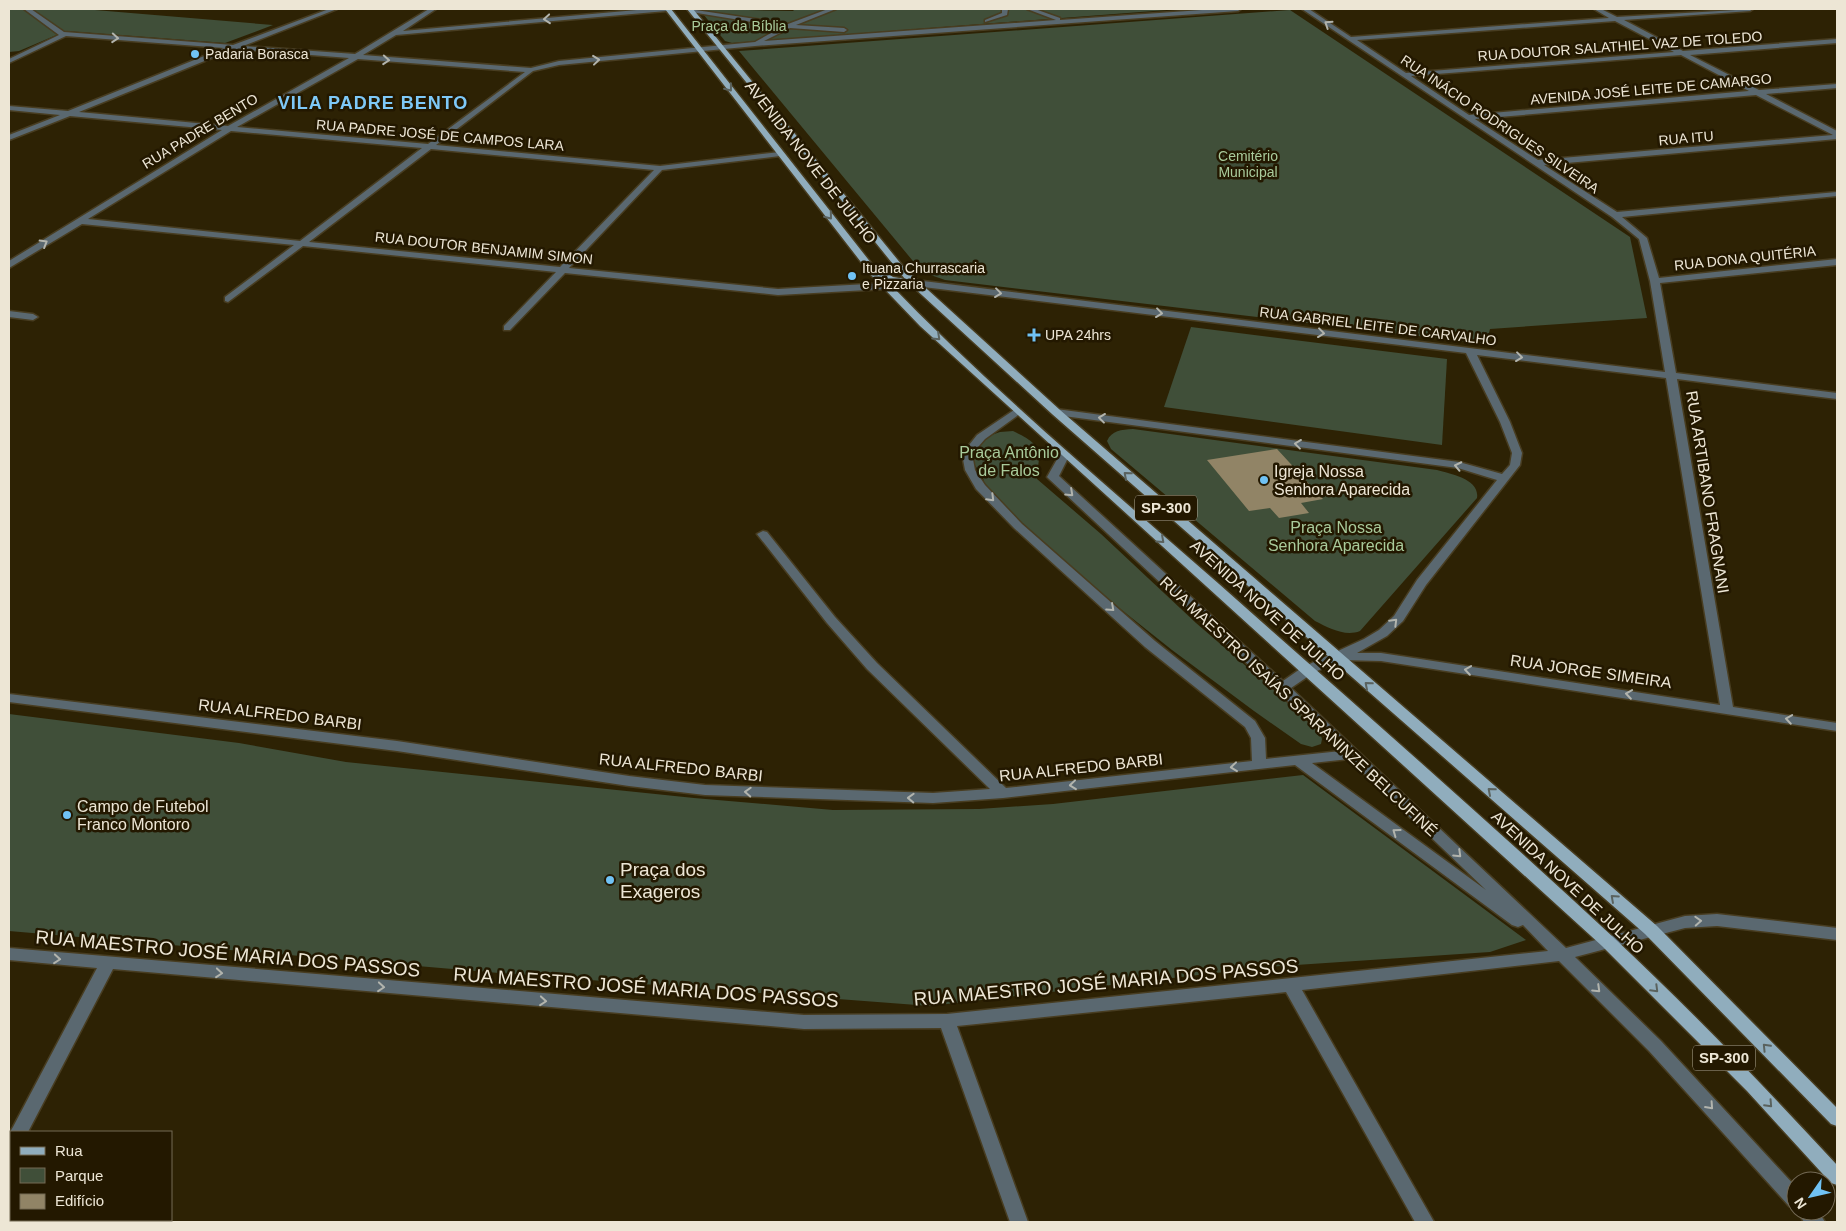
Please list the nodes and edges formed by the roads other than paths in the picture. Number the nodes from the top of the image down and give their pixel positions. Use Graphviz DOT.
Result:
graph roads {
  1 [pos="26,9"];
  2 [pos="334,9"];
  3 [pos="433,9"];
  4 [pos="667,9"];
  5 [pos="688,9"];
  6 [pos="833,9"];
  7 [pos="1005,9"];
  8 [pos="1030,9"];
  9 [pos="1208,9"];
  10 [pos="1238,9"];
  11 [pos="1305,9"];
  12 [pos="1598,9"];
  13 [pos="1750,9"];
  14 [pos="735,10"];
  15 [pos="1222,10"];
  16 [pos="718,14"];
  17 [pos="814,15"];
  18 [pos="1618,19"];
  19 [pos="800,20"];
  20 [pos="1062,21"];
  21 [pos="972,24"];
  22 [pos="1018,24"];
  23 [pos="788,26"];
  24 [pos="827,29"];
  25 [pos="871,31"];
  26 [pos="394,33"];
  27 [pos="66,34"];
  28 [pos="1350,39"];
  29 [pos="1837,41"];
  30 [pos="774,42"];
  31 [pos="755,44"];
  32 [pos="233,47"];
  33 [pos="722,47"];
  34 [pos="699,49"];
  35 [pos="1682,54"];
  36 [pos="9,55"];
  37 [pos="18,56"];
  38 [pos="354,58"];
  39 [pos="9,60"];
  40 [pos="531,70"];
  41 [pos="1404,75"];
  42 [pos="1837,86"];
  43 [pos="1758,93"];
  44 [pos="9,108"];
  45 [pos="68,113"];
  46 [pos="1467,116"];
  47 [pos="230,128"];
  48 [pos="1837,136"];
  49 [pos="9,138"];
  50 [pos="430,147"];
  51 [pos="780,154"];
  52 [pos="1536,163"];
  53 [pos="660,168"];
  54 [pos="1837,194"];
  55 [pos="1615,215"];
  56 [pos="80,221"];
  57 [pos="302,243"];
  58 [pos="860,254"];
  59 [pos="1837,262"];
  60 [pos="9,264"];
  61 [pos="563,270"];
  62 [pos="1655,281"];
  63 [pos="915,283"];
  64 [pos="885,286"];
  65 [pos="228,299"];
  66 [pos="932,300"];
  67 [pos="9,314"];
  68 [pos="33,317"];
  69 [pos="507,328"];
  70 [pos="1470,351"];
  71 [pos="1672,376"];
  72 [pos="1837,396"];
  73 [pos="1017,411"];
  74 [pos="1056,412"];
  75 [pos="1065,454"];
  76 [pos="1505,479"];
  77 [pos="763,534"];
  78 [pos="1338,656"];
  79 [pos="1308,670"];
  80 [pos="1282,688"];
  81 [pos="9,698"];
  82 [pos="1727,709"];
  83 [pos="1837,727"];
  84 [pos="1352,754"];
  85 [pos="1298,760"];
  86 [pos="1259,765"];
  87 [pos="1003,793"];
  88 [pos="1650,930"];
  89 [pos="1837,934"];
  90 [pos="1608,942"];
  91 [pos="9,954"];
  92 [pos="1562,955"];
  93 [pos="108,963"];
  94 [pos="1291,985"];
  95 [pos="947,1021"];
  96 [pos="1837,1119"];
  97 [pos="20,1131"];
  98 [pos="1837,1177"];
  99 [pos="1786,1189"];
  100 [pos="1019,1222"];
  101 [pos="1425,1222"];
  1 -- 27 [label="street"];
  2 -- 32 [label="street"];
  3 -- 26 [label="street, RUA PADRE BENTO"];
  4 -- 26 [label="street, one-way"];
  4 -- 34 [label="main road, SP-300"];
  5 -- 16 [label="street"];
  5 -- 33 [label="main road, SP-300"];
  6 -- 17 [label="street"];
  7 -- 21 [label="street"];
  8 -- 20 [label="street"];
  9 -- 15 [label="street"];
  10 -- 15 [label="street"];
  28 -- 11 [label="street, RUA INÁCIO RODRIGUES SILVEIRA, one-way"];
  12 -- 18 [label="street"];
  13 -- 18 [label="street"];
  14 -- 16 [label="street"];
  14 -- 19 [label="street"];
  15 -- 20 [label="street"];
  16 -- 23 [label="street"];
  17 -- 19 [label="street"];
  17 -- 24 [label="street"];
  18 -- 28 [label="street"];
  18 -- 35 [label="street"];
  19 -- 23 [label="street"];
  20 -- 22 [label="street"];
  21 -- 22 [label="street"];
  21 -- 25 [label="street"];
  22 -- 30 [label="street"];
  23 -- 24 [label="street"];
  23 -- 31 [label="street"];
  24 -- 25 [label="street"];
  25 -- 30 [label="street"];
  26 -- 38 [label="street, RUA PADRE BENTO"];
  27 -- 32 [label="street, one-way"];
  27 -- 37 [label="street"];
  28 -- 41 [label="street, RUA INÁCIO RODRIGUES SILVEIRA"];
  29 -- 35 [label="street, RUA DOUTOR SALATHIEL VAZ DE TOLEDO"];
  30 -- 31 [label="street"];
  31 -- 33 [label="street"];
  32 -- 38 [label="street"];
  32 -- 45 [label="street"];
  33 -- 34 [label="street"];
  33 -- 63 [label="main road, AVENIDA NOVE DE JULHO / SP-300"];
  40 -- 34 [label="street, one-way"];
  34 -- 51 [label="main road, AVENIDA NOVE DE JULHO / SP-300, one-way"];
  35 -- 41 [label="street, RUA DOUTOR SALATHIEL VAZ DE TOLEDO"];
  35 -- 43 [label="street"];
  36 -- 37 [label="street"];
  37 -- 39 [label="street"];
  38 -- 40 [label="street, one-way"];
  38 -- 47 [label="street, RUA PADRE BENTO"];
  40 -- 50 [label="street"];
  41 -- 46 [label="street, RUA INÁCIO RODRIGUES SILVEIRA"];
  42 -- 43 [label="street, AVENIDA JOSÉ LEITE DE CAMARGO"];
  43 -- 46 [label="street, AVENIDA JOSÉ LEITE DE CAMARGO"];
  43 -- 48 [label="street"];
  44 -- 45 [label="street, RUA PADRE JOSÉ DE CAMPOS LARA"];
  45 -- 47 [label="street, RUA PADRE JOSÉ DE CAMPOS LARA"];
  45 -- 49 [label="street"];
  46 -- 52 [label="street, RUA INÁCIO RODRIGUES SILVEIRA"];
  47 -- 50 [label="street, RUA PADRE JOSÉ DE CAMPOS LARA"];
  47 -- 56 [label="street, RUA PADRE BENTO"];
  48 -- 52 [label="street, RUA ITU"];
  50 -- 53 [label="street, RUA PADRE JOSÉ DE CAMPOS LARA"];
  50 -- 57 [label="street"];
  51 -- 53 [label="street, RUA PADRE JOSÉ DE CAMPOS LARA"];
  51 -- 58 [label="main road, AVENIDA NOVE DE JULHO / SP-300, one-way"];
  52 -- 55 [label="street, RUA INÁCIO RODRIGUES SILVEIRA"];
  53 -- 61 [label="street"];
  54 -- 55 [label="street"];
  55 -- 62 [label="street, RUA INÁCIO RODRIGUES SILVEIRA"];
  56 -- 57 [label="street, RUA DOUTOR BENJAMIM SIMON"];
  60 -- 56 [label="street, RUA PADRE BENTO, one-way"];
  57 -- 61 [label="street, RUA DOUTOR BENJAMIM SIMON"];
  57 -- 65 [label="street"];
  58 -- 63 [label="main road"];
  58 -- 64 [label="main road, AVENIDA NOVE DE JULHO / SP-300"];
  59 -- 62 [label="street, RUA DONA QUITÉRIA"];
  61 -- 64 [label="street, RUA DOUTOR BENJAMIM SIMON"];
  61 -- 69 [label="street"];
  62 -- 71 [label="street, RUA ARTIBANO FRAGNANI"];
  63 -- 66 [label="main road, AVENIDA NOVE DE JULHO / SP-300"];
  63 -- 70 [label="street, RUA GABRIEL LEITE DE CARVALHO, one-way"];
  64 -- 66 [label="main road"];
  64 -- 73 [label="main road, AVENIDA NOVE DE JULHO / SP-300, one-way"];
  66 -- 74 [label="main road, AVENIDA NOVE DE JULHO / SP-300"];
  67 -- 68 [label="street"];
  70 -- 71 [label="street, RUA GABRIEL LEITE DE CARVALHO, one-way"];
  70 -- 76 [label="street"];
  71 -- 72 [label="street, RUA GABRIEL LEITE DE CARVALHO"];
  71 -- 82 [label="street, RUA ARTIBANO FRAGNANI"];
  73 -- 75 [label="main road, AVENIDA NOVE DE JULHO / SP-300"];
  73 -- 86 [label="street, one-way"];
  76 -- 74 [label="street, one-way"];
  78 -- 74 [label="main road, AVENIDA NOVE DE JULHO / SP-300, one-way"];
  75 -- 79 [label="main road, AVENIDA NOVE DE JULHO / SP-300, one-way"];
  75 -- 80 [label="street, RUA MAESTRO ISAÍAS SPARANINZE BELCUFINÉ, one-way"];
  78 -- 76 [label="street, one-way"];
  77 -- 87 [label="street"];
  78 -- 79 [label="street"];
  82 -- 78 [label="street, RUA JORGE SIMEIRA, one-way"];
  88 -- 78 [label="main road, AVENIDA NOVE DE JULHO / SP-300, one-way"];
  79 -- 80 [label="street"];
  79 -- 90 [label="main road, AVENIDA NOVE DE JULHO / SP-300"];
  80 -- 84 [label="street, RUA MAESTRO ISAÍAS SPARANINZE BELCUFINÉ"];
  87 -- 81 [label="street, RUA ALFREDO BARBI, one-way"];
  83 -- 82 [label="street, RUA JORGE SIMEIRA, one-way"];
  84 -- 85 [label="street, RUA ALFREDO BARBI"];
  84 -- 92 [label="street, RUA MAESTRO ISAÍAS SPARANINZE BELCUFINÉ, one-way"];
  85 -- 86 [label="street, RUA ALFREDO BARBI"];
  92 -- 85 [label="street, RUA MAESTRO ISAÍAS SPARANINZE BELCUFINÉ, one-way"];
  86 -- 87 [label="street, RUA ALFREDO BARBI, one-way"];
  88 -- 89 [label="street, RUA MAESTRO JOSÉ MARIA DOS PASSOS, one-way"];
  88 -- 90 [label="street, RUA MAESTRO JOSÉ MARIA DOS PASSOS"];
  96 -- 88 [label="main road, AVENIDA NOVE DE JULHO / SP-300, one-way"];
  90 -- 92 [label="street, RUA MAESTRO JOSÉ MARIA DOS PASSOS"];
  90 -- 98 [label="main road, AVENIDA NOVE DE JULHO / SP-300, one-way"];
  91 -- 93 [label="street, RUA MAESTRO JOSÉ MARIA DOS PASSOS, one-way"];
  92 -- 94 [label="street, RUA MAESTRO JOSÉ MARIA DOS PASSOS"];
  92 -- 99 [label="street, RUA MAESTRO ISAÍAS SPARANINZE BELCUFINÉ, one-way"];
  93 -- 95 [label="street, RUA MAESTRO JOSÉ MARIA DOS PASSOS, one-way"];
  93 -- 97 [label="street"];
  94 -- 95 [label="street, RUA MAESTRO JOSÉ MARIA DOS PASSOS"];
  94 -- 101 [label="street"];
  95 -- 100 [label="street"];
}
